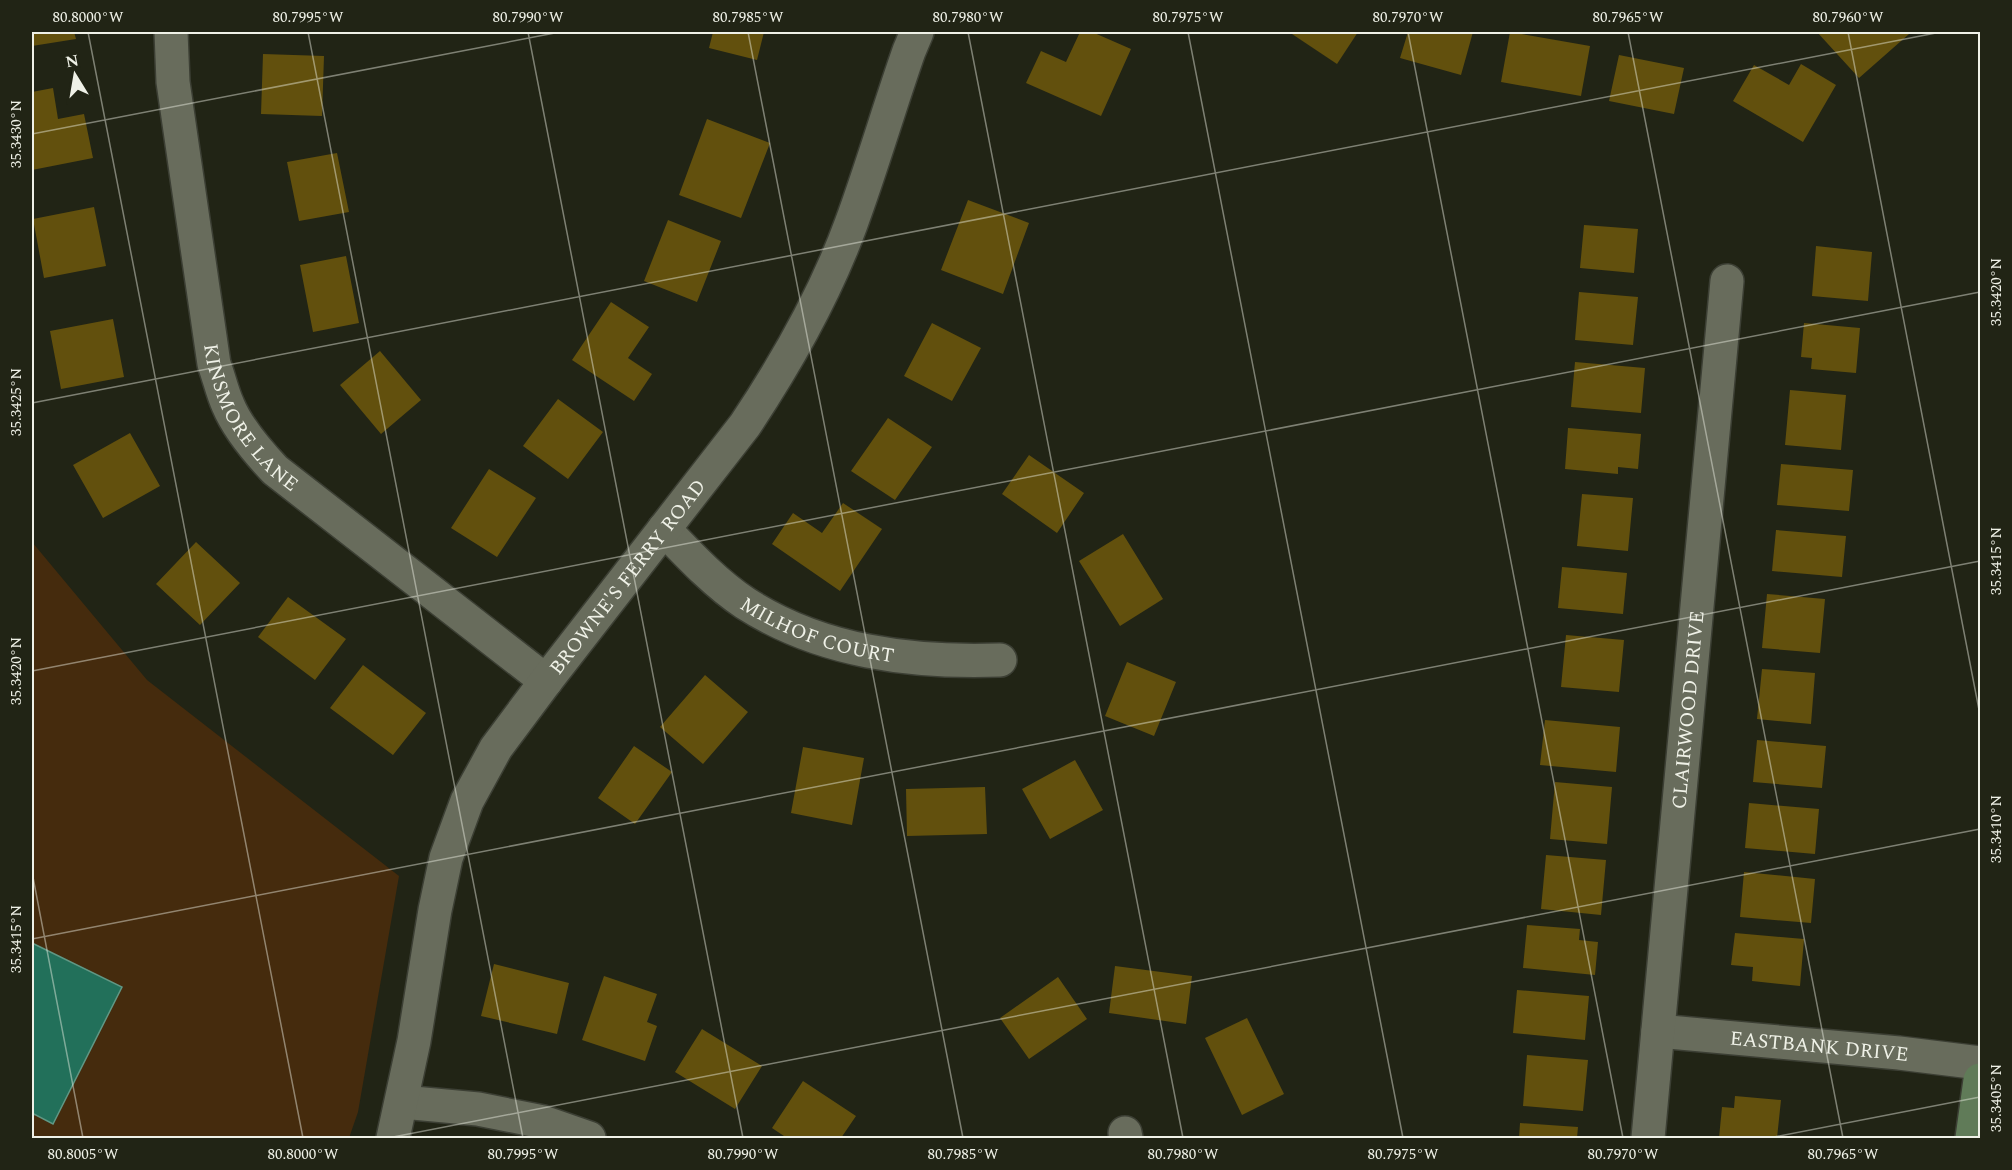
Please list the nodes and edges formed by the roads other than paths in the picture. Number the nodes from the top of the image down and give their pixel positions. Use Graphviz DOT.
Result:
graph roads {
  1 [pos="171,32"];
  2 [pos="917,32"];
  3 [pos="1727,281"];
  4 [pos="663,529"];
  5 [pos="1000,660"];
  6 [pos="546,681"];
  7 [pos="1658,1031"];
  8 [pos="1980,1063"];
  9 [pos="1980,1080"];
  10 [pos="402,1102"];
  11 [pos="393,1138"];
  12 [pos="589,1138"];
  13 [pos="1648,1138"];
  14 [pos="1972,1138"];
  1 -- 6 [label="street, KINSMORE LANE"];
  2 -- 4 [label="street, BROWNE'S FERRY ROAD"];
  3 -- 7 [label="street, CLAIRWOOD DRIVE"];
  4 -- 5 [label="street, MILHOF COURT"];
  4 -- 6 [label="street, BROWNE'S FERRY ROAD"];
  6 -- 10 [label="street, BROWNE'S FERRY ROAD"];
  7 -- 8 [label="street, EASTBANK DRIVE"];
  7 -- 13 [label="street, CLAIRWOOD DRIVE"];
  9 -- 14 [label="main road"];
  10 -- 11 [label="street, BROWNE'S FERRY ROAD"];
  10 -- 12 [label="street"];
}
